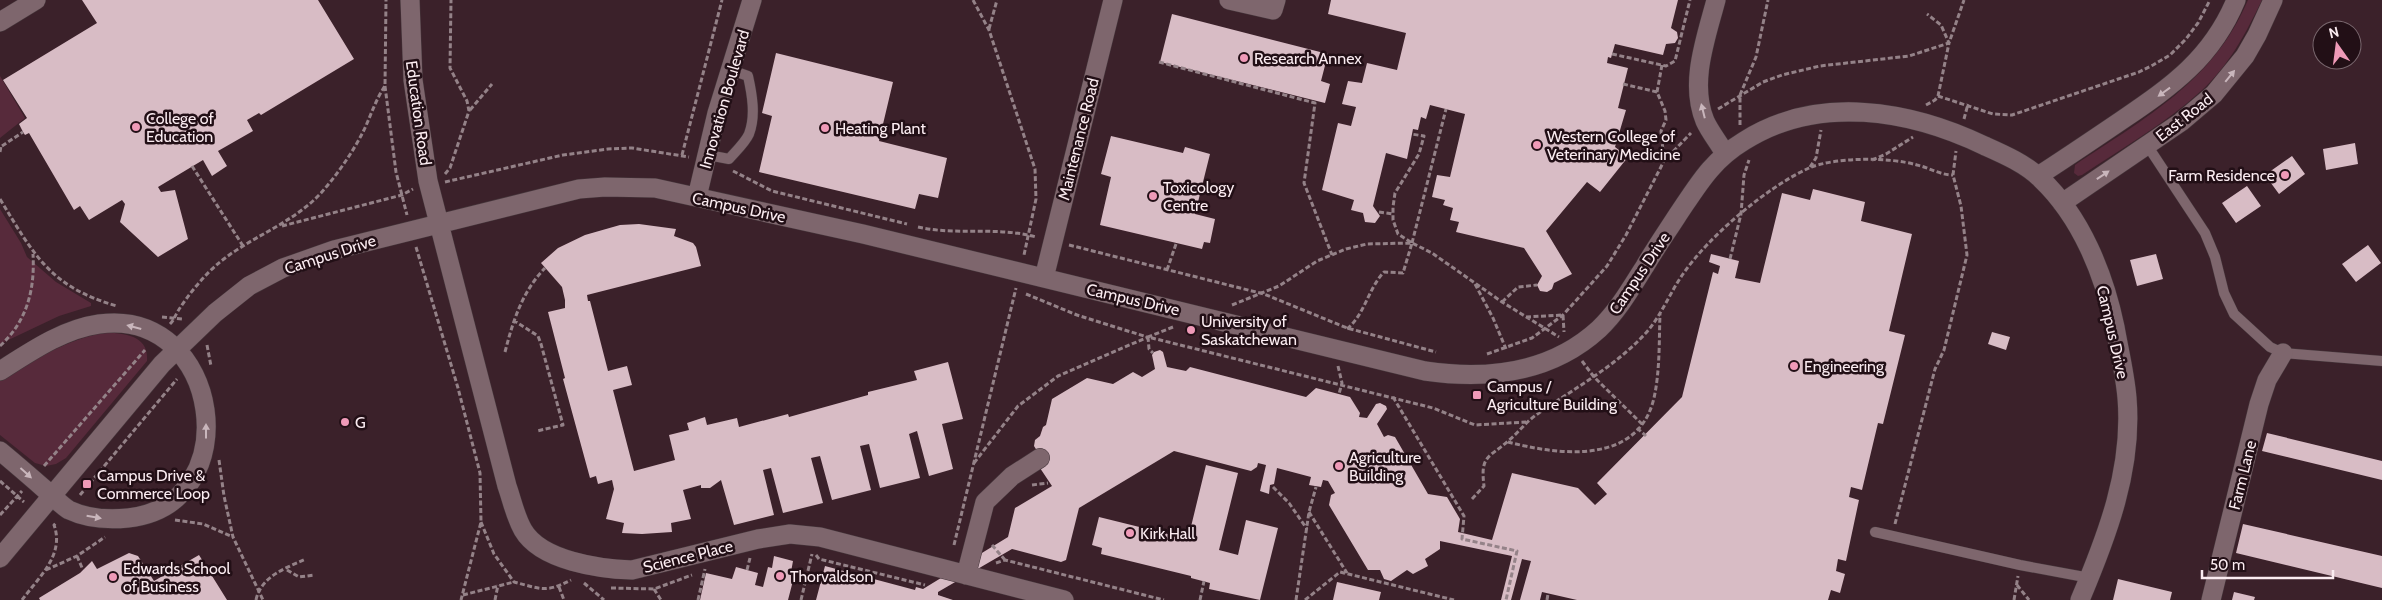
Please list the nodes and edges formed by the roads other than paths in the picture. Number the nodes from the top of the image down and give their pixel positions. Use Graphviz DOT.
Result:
graph roads {
  1 [pos="36,0"];
  2 [pos="410,0"];
  3 [pos="752,0"];
  4 [pos="1113,0"];
  5 [pos="1229,0"];
  6 [pos="1276,0"];
  7 [pos="1716,0"];
  8 [pos="2236,0"];
  9 [pos="2273,0"];
  10 [pos="0,22"];
  11 [pos="730,70"];
  12 [pos="2147,145"];
  13 [pos="1725,154"];
  14 [pos="707,158"];
  15 [pos="2038,176"];
  16 [pos="698,198"];
  17 [pos="2062,203"];
  18 [pos="440,225"];
  19 [pos="1044,278"];
  20 [pos="178,349"];
  21 [pos="2283,353"];
  22 [pos="2382,361"];
  23 [pos="0,371"];
  24 [pos="0,451"];
  25 [pos="1040,458"];
  26 [pos="52,496"];
  27 [pos="1875,532"];
  28 [pos="0,558"];
  29 [pos="962,568"];
  30 [pos="2090,578"];
  31 [pos="1064,600"];
  32 [pos="2080,600"];
  33 [pos="2211,600"];
  1 -- 10 [label="street"];
  2 -- 18 [label="street, Education Road"];
  3 -- 11 [label="street, Innovation Boulevard"];
  4 -- 19 [label="street, Maintenance Road"];
  5 -- 6 [label="street"];
  13 -- 7 [label="street, one-way"];
  8 -- 15 [label="street, East Road, one-way"];
  12 -- 9 [label="street, East Road, one-way"];
  11 -- 14 [label="street, Innovation Boulevard"];
  11 -- 14 [label="lane"];
  17 -- 12 [label="street, East Road, one-way"];
  12 -- 21 [label="lane"];
  13 -- 15 [label="street, Campus Drive"];
  13 -- 19 [label="street, Campus Drive"];
  14 -- 16 [label="street, Innovation Boulevard"];
  15 -- 17 [label="street, Campus Drive"];
  16 -- 18 [label="street, Campus Drive"];
  16 -- 19 [label="street, Campus Drive"];
  17 -- 30 [label="street, Campus Drive"];
  18 -- 20 [label="street, Campus Drive"];
  18 -- 29 [label="street, Science Place"];
  20 -- 23 [label="street, one-way"];
  20 -- 26 [label="street, Campus Drive"];
  26 -- 20 [label="street, one-way"];
  21 -- 22 [label="lane"];
  21 -- 33 [label="street, Farm Lane"];
  24 -- 26 [label="street, one-way"];
  25 -- 29 [label="street"];
  26 -- 28 [label="street, Campus Drive"];
  27 -- 30 [label="lane"];
  29 -- 31 [label="street, Science Place"];
  30 -- 32 [label="street, Campus Drive"];
}
